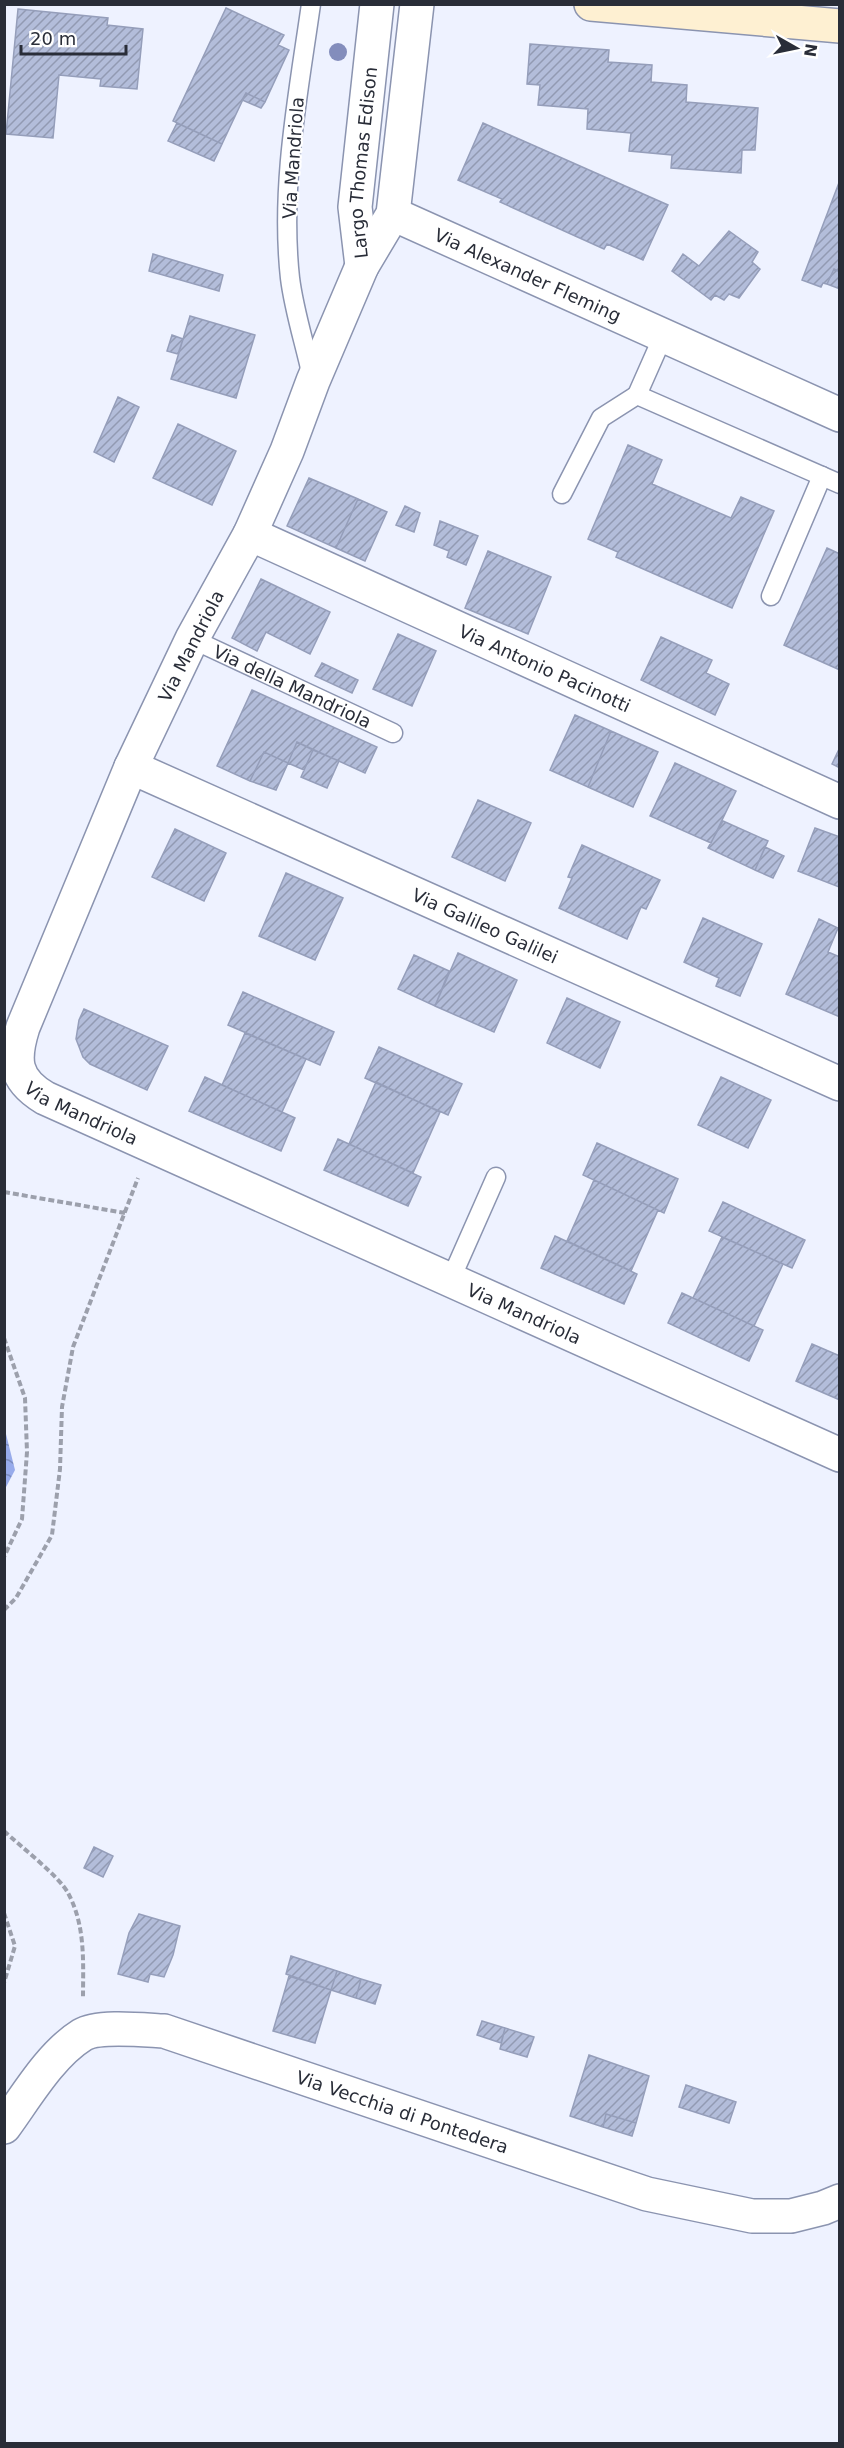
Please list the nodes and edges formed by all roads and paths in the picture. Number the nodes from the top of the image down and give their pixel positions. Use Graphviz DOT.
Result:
graph roads {
  1 [pos="311,4"];
  2 [pos="377,4"];
  3 [pos="417,4"];
  4 [pos="591,4"];
  5 [pos="840,26"];
  6 [pos="393,214"];
  7 [pos="362,266"];
  8 [pos="664,334"];
  9 [pos="313,381"];
  10 [pos="638,395"];
  11 [pos="840,415"];
  12 [pos="822,476"];
  13 [pos="840,484"];
  14 [pos="562,494"];
  15 [pos="250,534"];
  16 [pos="771,596"];
  17 [pos="192,639"];
  18 [pos="393,733"];
  19 [pos="131,767"];
  20 [pos="840,802"];
  21 [pos="840,1084"];
  22 [pos="150,1147"];
  23 [pos="496,1177"];
  24 [pos="4,1192"];
  25 [pos="125,1213"];
  26 [pos="450,1281"];
  27 [pos="4,1338"];
  28 [pos="840,1455"];
  29 [pos="4,1557"];
  30 [pos="4,1610"];
  31 [pos="4,1831"];
  32 [pos="4,1913"];
  33 [pos="4,1983"];
  34 [pos="83,2034"];
  35 [pos="4,2127"];
  36 [pos="840,2201"];
  1 -- 9 [label="lane, Via Mandriola"];
  2 -- 7 [label="street, Largo Thomas Edison"];
  3 -- 6 [label="street, Largo Thomas Edison"];
  4 -- 5 [label="main road"];
  6 -- 7 [label="street, Largo Thomas Edison"];
  6 -- 8 [label="street, Via Alexander Fleming"];
  7 -- 9 [label="street, Via Mandriola"];
  8 -- 10 [label="lane"];
  8 -- 11 [label="street, Via Alexander Fleming"];
  9 -- 15 [label="street, Via Mandriola"];
  10 -- 12 [label="lane"];
  10 -- 14 [label="lane"];
  12 -- 13 [label="lane"];
  12 -- 16 [label="lane"];
  15 -- 17 [label="street, Via Mandriola"];
  15 -- 20 [label="street, Via Antonio Pacinotti"];
  17 -- 18 [label="lane, Via della Mandriola"];
  17 -- 19 [label="street, Via Mandriola"];
  19 -- 21 [label="street, Via Galileo Galilei"];
  19 -- 22 [label="street, Via Mandriola"];
  22 -- 25 [label="path"];
  22 -- 26 [label="street, Via Mandriola"];
  23 -- 26 [label="lane"];
  24 -- 25 [label="path"];
  25 -- 30 [label="path"];
  26 -- 28 [label="street, Via Mandriola"];
  27 -- 29 [label="path"];
  31 -- 34 [label="path"];
  32 -- 33 [label="path"];
  34 -- 35 [label="street"];
  34 -- 36 [label="street, Via Vecchia di Pontedera"];
}
